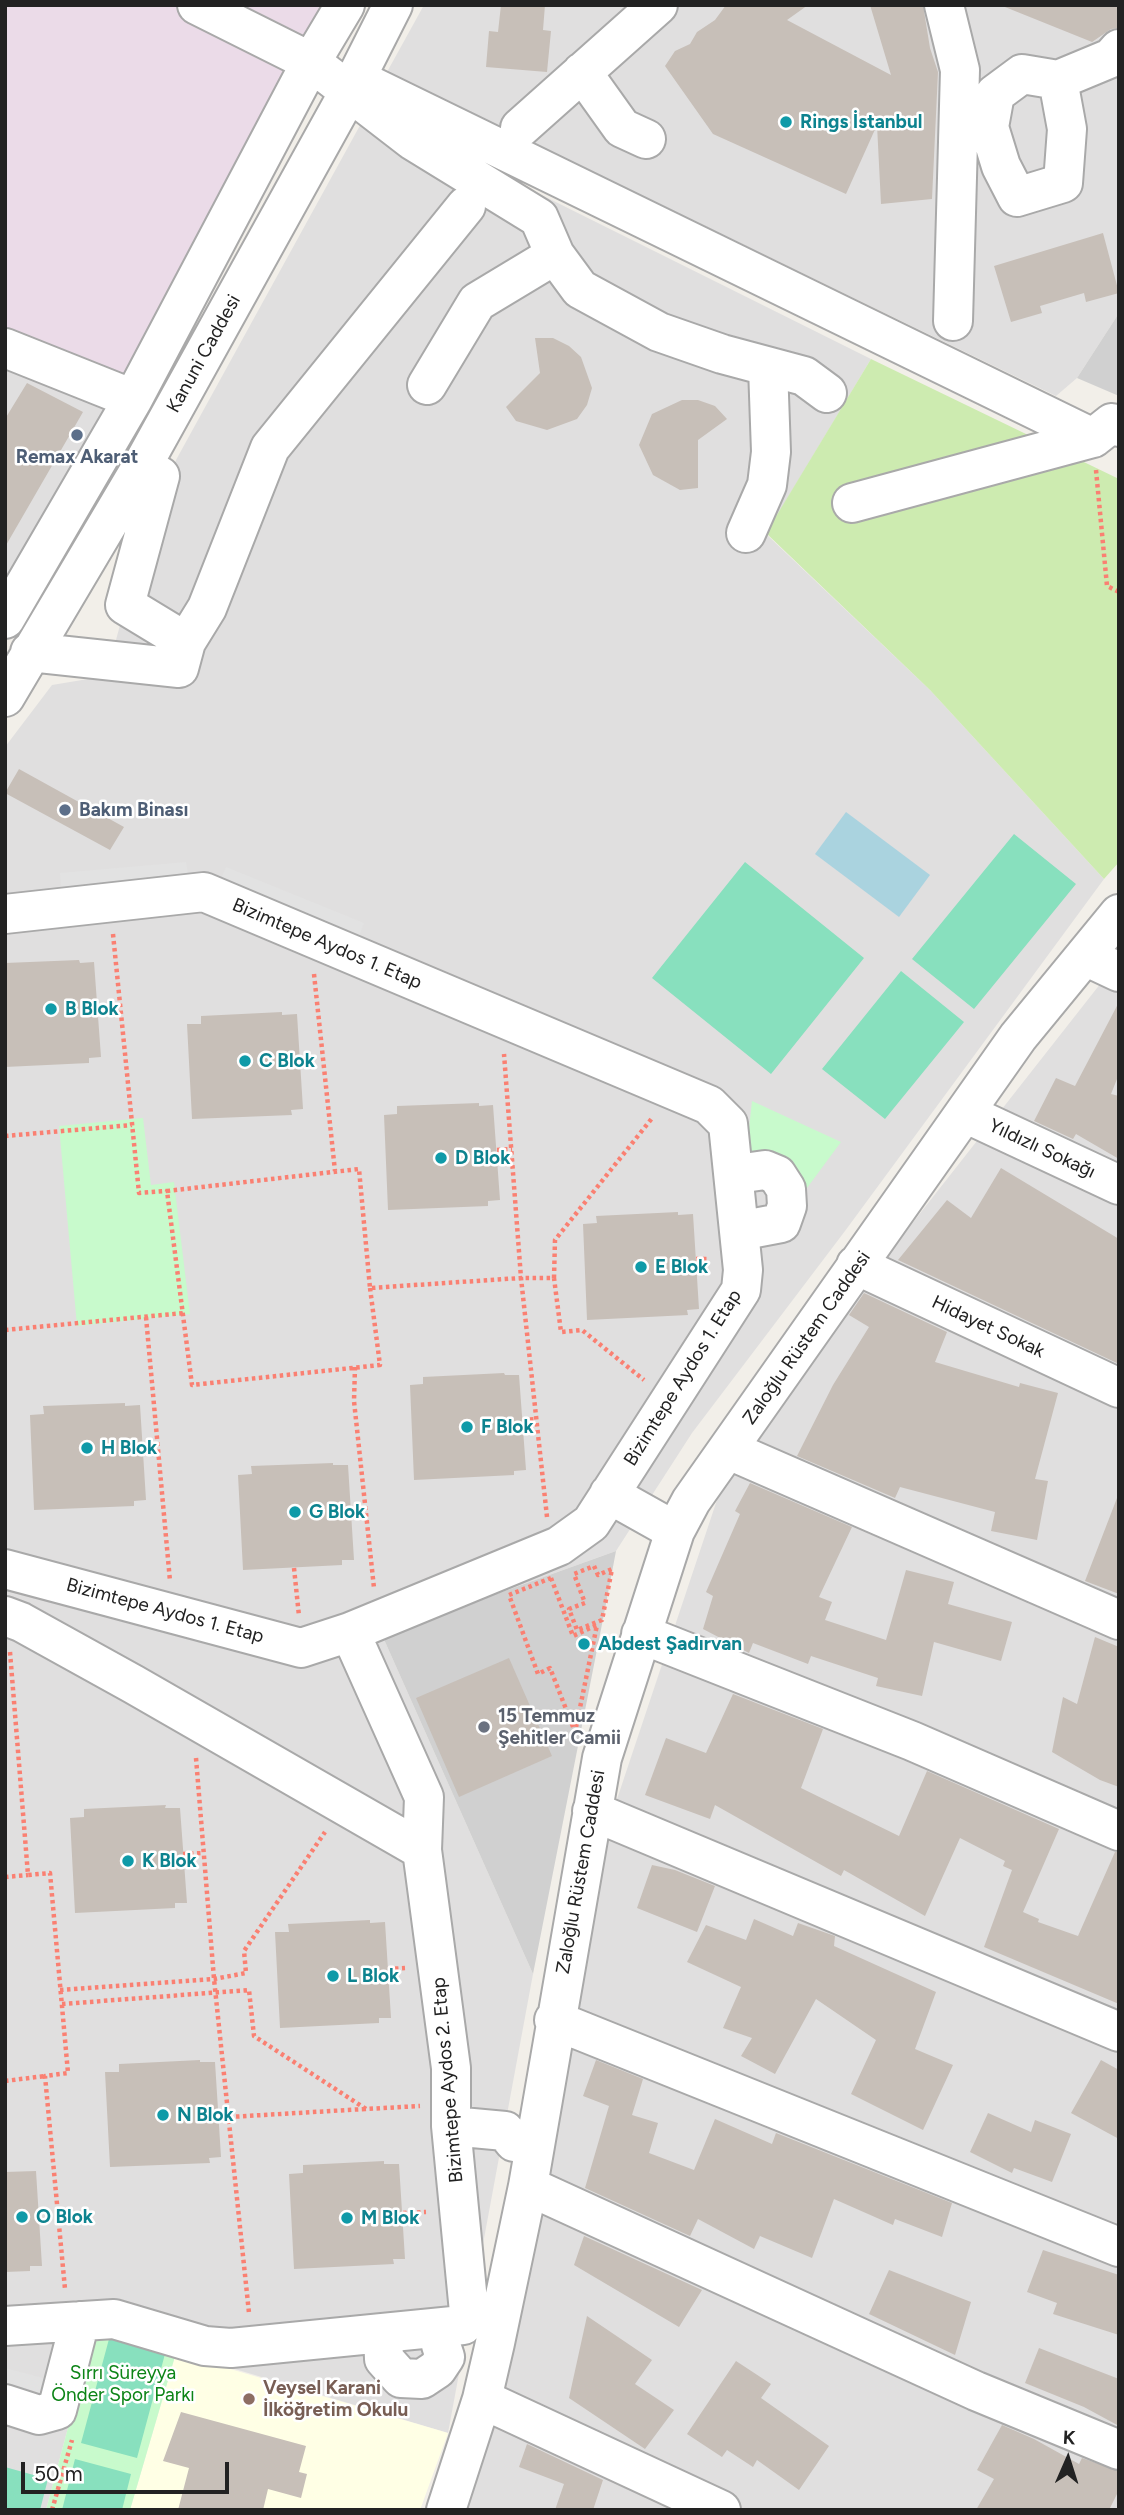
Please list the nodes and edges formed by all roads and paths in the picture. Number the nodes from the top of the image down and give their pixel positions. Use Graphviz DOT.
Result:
graph roads {
  1 [pos="197,5"];
  2 [pos="345,5"];
  3 [pos="393,5"];
  4 [pos="658,5"];
  5 [pos="944,5"];
  6 [pos="1119,49"];
  7 [pos="311,62"];
  8 [pos="582,72"];
  9 [pos="1058,80"];
  10 [pos="352,85"];
  11 [pos="520,128"];
  12 [pos="646,139"];
  13 [pos="466,206"];
  14 [pos="555,256"];
  15 [pos="953,321"];
  16 [pos="5,348"];
  17 [pos="768,367"];
  18 [pos="428,386"];
  19 [pos="827,393"];
  20 [pos="134,399"];
  21 [pos="1106,432"];
  22 [pos="142,466"];
  23 [pos="852,503"];
  24 [pos="746,533"];
  25 [pos="1119,592"];
  26 [pos="9,605"];
  27 [pos="51,616"];
  28 [pos="186,642"];
  29 [pos="30,652"];
  30 [pos="5,697"];
  31 [pos="110,903"];
  32 [pos="5,914"];
  33 [pos="1119,914"];
  34 [pos="310,937"];
  35 [pos="1084,956"];
  36 [pos="1119,972"];
  37 [pos="501,1017"];
  38 [pos="674,1090"];
  39 [pos="965,1113"];
  40 [pos="132,1125"];
  41 [pos="5,1136"];
  42 [pos="512,1149"];
  43 [pos="497,1150"];
  44 [pos="335,1171"];
  45 [pos="751,1172"];
  46 [pos="1119,1185"];
  47 [pos="167,1191"];
  48 [pos="739,1231"];
  49 [pos="856,1265"];
  50 [pos="521,1278"];
  51 [pos="554,1278"];
  52 [pos="370,1288"];
  53 [pos="184,1313"];
  54 [pos="146,1317"];
  55 [pos="5,1330"];
  56 [pos="355,1367"];
  57 [pos="1119,1388"];
  58 [pos="670,1401"];
  59 [pos="536,1419"];
  60 [pos="523,1420"];
  61 [pos="729,1450"];
  62 [pos="625,1504"];
  63 [pos="675,1531"];
  64 [pos="551,1564"];
  65 [pos="294,1568"];
  66 [pos="5,1569"];
  67 [pos="173,1613"];
  68 [pos="6,1616"];
  69 [pos="570,1620"];
  70 [pos="1119,1620"];
  71 [pos="364,1626"];
  72 [pos="641,1634"];
  73 [pos="301,1648"];
  74 [pos="193,1718"];
  75 [pos="344,1805"];
  76 [pos="592,1811"];
  77 [pos="1119,1832"];
  78 [pos="422,1850"];
  79 [pos="204,1853"];
  80 [pos="183,1854"];
  81 [pos="28,1875"];
  82 [pos="5,1877"];
  83 [pos="214,1979"];
  84 [pos="60,1990"];
  85 [pos="216,1994"];
  86 [pos="62,2004"];
  87 [pos="554,2020"];
  88 [pos="1119,2032"];
  89 [pos="45,2076"];
  90 [pos="5,2081"];
  91 [pos="228,2107"];
  92 [pos="218,2108"];
  93 [pos="366,2109"];
  94 [pos="229,2117"];
  95 [pos="452,2125"];
  96 [pos="514,2141"];
  97 [pos="528,2186"];
  98 [pos="1119,2247"];
  99 [pos="74,2322"];
  100 [pos="5,2326"];
  101 [pos="383,2334"];
  102 [pos="252,2345"];
  103 [pos="441,2345"];
  104 [pos="482,2399"];
  105 [pos="5,2404"];
  106 [pos="1119,2450"];
  107 [pos="446,2510"];
  108 [pos="721,2510"];
  1 -- 7 [label="street"];
  2 -- 7 [label="street, Kanuni Caddesi"];
  3 -- 10 [label="street, Kanuni Caddesi"];
  4 -- 8 [label="street"];
  5 -- 15 [label="street"];
  6 -- 9 [label="street"];
  7 -- 10 [label="street"];
  7 -- 20 [label="street, Kanuni Caddesi"];
  8 -- 11 [label="street"];
  8 -- 12 [label="street"];
  10 -- 14 [label="street"];
  10 -- 21 [label="street"];
  10 -- 22 [label="street, Kanuni Caddesi"];
  13 -- 28 [label="street"];
  14 -- 17 [label="street"];
  14 -- 18 [label="street"];
  16 -- 20 [label="street"];
  17 -- 19 [label="street"];
  17 -- 24 [label="street"];
  20 -- 26 [label="street, Kanuni Caddesi"];
  21 -- 23 [label="street"];
  21 -- 25 [label="path"];
  22 -- 27 [label="street, Kanuni Caddesi"];
  22 -- 28 [label="street"];
  26 -- 27 [label="street"];
  27 -- 29 [label="street, Kanuni Caddesi"];
  28 -- 29 [label="street"];
  29 -- 30 [label="street, Kanuni Caddesi"];
  31 -- 32 [label="street, Bizimtepe Aydos 1. Etap"];
  31 -- 34 [label="street, Bizimtepe Aydos 1. Etap"];
  31 -- 40 [label="path"];
  33 -- 35 [label="street, Zaloğlu Rüstem Caddesi"];
  34 -- 37 [label="street, Bizimtepe Aydos 1. Etap"];
  34 -- 44 [label="path"];
  35 -- 36 [label="street"];
  35 -- 39 [label="street, Zaloğlu Rüstem Caddesi"];
  37 -- 38 [label="street, Bizimtepe Aydos 1. Etap"];
  37 -- 42 [label="path"];
  38 -- 48 [label="street, Bizimtepe Aydos 1. Etap"];
  38 -- 51 [label="path"];
  39 -- 46 [label="street, Yıldızlı Sokağı"];
  39 -- 49 [label="street, Zaloğlu Rüstem Caddesi"];
  40 -- 41 [label="path"];
  40 -- 47 [label="path"];
  42 -- 43 [label="path"];
  42 -- 50 [label="path"];
  44 -- 47 [label="path"];
  44 -- 52 [label="path"];
  45 -- 48 [label="street"];
  47 -- 53 [label="path"];
  48 -- 58 [label="street, Bizimtepe Aydos 1. Etap"];
  49 -- 57 [label="street, Hidayet Sokak"];
  49 -- 61 [label="street, Zaloğlu Rüstem Caddesi"];
  50 -- 51 [label="path"];
  50 -- 52 [label="path"];
  50 -- 59 [label="path"];
  51 -- 58 [label="path"];
  52 -- 56 [label="path"];
  53 -- 54 [label="path"];
  53 -- 56 [label="path"];
  54 -- 55 [label="path"];
  54 -- 67 [label="path"];
  56 -- 71 [label="path"];
  58 -- 62 [label="street, Bizimtepe Aydos 1. Etap"];
  59 -- 60 [label="path"];
  59 -- 64 [label="path"];
  61 -- 63 [label="street, Zaloğlu Rüstem Caddesi"];
  61 -- 70 [label="street"];
  62 -- 63 [label="street"];
  62 -- 64 [label="street, Bizimtepe Aydos 1. Etap"];
  63 -- 72 [label="street, Zaloğlu Rüstem Caddesi"];
  64 -- 69 [label="path"];
  64 -- 69 [label="path"];
  64 -- 71 [label="street, Bizimtepe Aydos 1. Etap"];
  65 -- 73 [label="path"];
  66 -- 67 [label="street, Bizimtepe Aydos 1. Etap"];
  67 -- 73 [label="street, Bizimtepe Aydos 1. Etap"];
  68 -- 74 [label="street"];
  68 -- 81 [label="path"];
  69 -- 69 [label="path"];
  71 -- 73 [label="street, Bizimtepe Aydos 1. Etap"];
  71 -- 78 [label="street, Bizimtepe Aydos 2. Etap"];
  72 -- 76 [label="street, Zaloğlu Rüstem Caddesi"];
  72 -- 77 [label="street"];
  74 -- 75 [label="street"];
  74 -- 79 [label="path"];
  75 -- 78 [label="street"];
  75 -- 83 [label="path"];
  76 -- 87 [label="street, Zaloğlu Rüstem Caddesi"];
  76 -- 88 [label="street"];
  78 -- 95 [label="street, Bizimtepe Aydos 2. Etap"];
  79 -- 80 [label="path"];
  79 -- 83 [label="path"];
  81 -- 82 [label="path"];
  81 -- 84 [label="path"];
  83 -- 84 [label="path"];
  83 -- 85 [label="path"];
  84 -- 86 [label="path"];
  85 -- 86 [label="path"];
  85 -- 91 [label="path"];
  85 -- 93 [label="path"];
  86 -- 89 [label="path"];
  87 -- 96 [label="street, Zaloğlu Rüstem Caddesi"];
  87 -- 98 [label="street"];
  89 -- 90 [label="path"];
  89 -- 99 [label="path"];
  91 -- 92 [label="path"];
  91 -- 94 [label="path"];
  93 -- 94 [label="path"];
  93 -- 95 [label="path"];
  94 -- 102 [label="path"];
  95 -- 96 [label="street"];
  95 -- 101 [label="street, Bizimtepe Aydos 2. Etap"];
  96 -- 97 [label="street, Zaloğlu Rüstem Caddesi"];
  97 -- 104 [label="street, Zaloğlu Rüstem Caddesi"];
  97 -- 106 [label="street"];
  99 -- 100 [label="street, Bizimtepe Aydos 2. Etap"];
  99 -- 102 [label="street, Bizimtepe Aydos 2. Etap"];
  99 -- 105 [label="street"];
  101 -- 102 [label="street, Bizimtepe Aydos 2. Etap"];
  101 -- 103 [label="street"];
  104 -- 107 [label="street, Zaloğlu Rüstem Caddesi"];
  104 -- 108 [label="street"];
}
